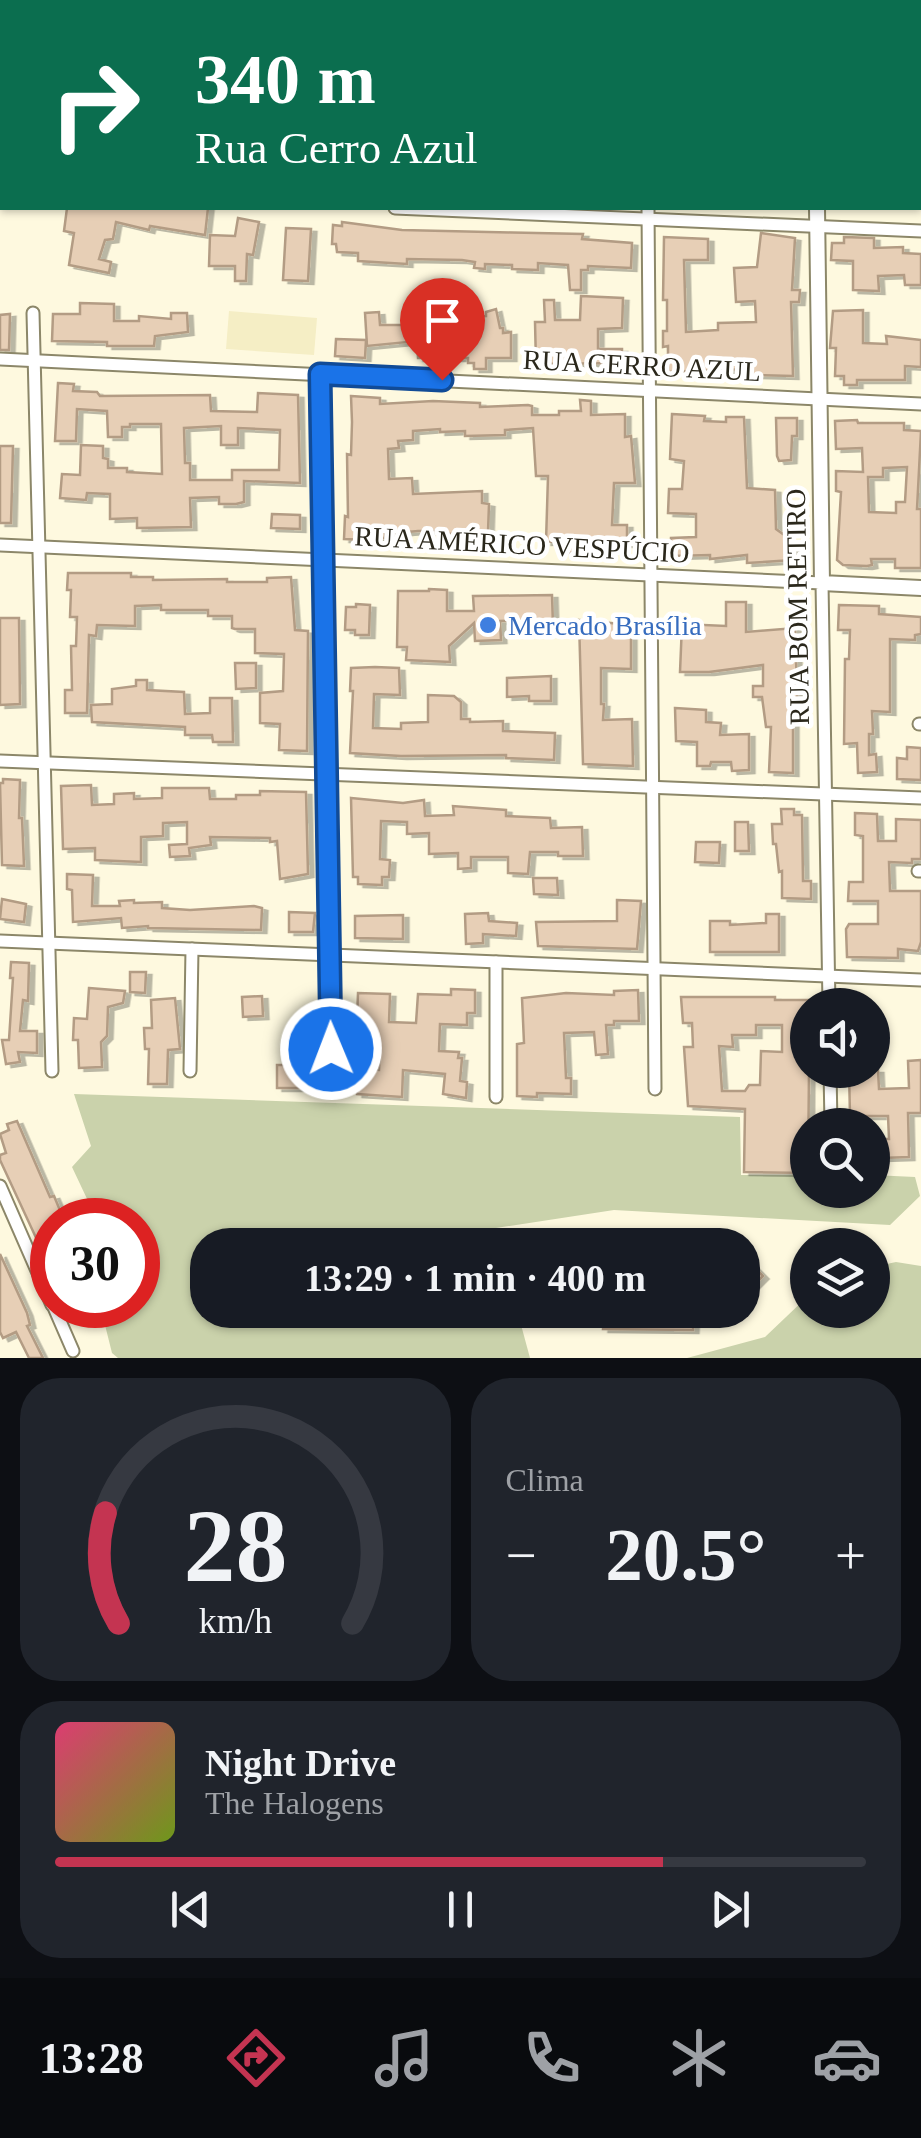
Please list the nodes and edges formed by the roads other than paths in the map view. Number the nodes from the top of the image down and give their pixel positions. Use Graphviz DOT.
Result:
graph roads {
  1 [pos="496,210"];
  2 [pos="816,210"];
  3 [pos="648,213"];
  4 [pos="816,226"];
  5 [pos="921,231"];
  6 [pos="33,313"];
  7 [pos="0,359"];
  8 [pos="34,361"];
  9 [pos="320,374"];
  10 [pos="650,390"];
  11 [pos="820,398"];
  12 [pos="921,404"];
  13 [pos="0,545"];
  14 [pos="39,547"];
  15 [pos="323,560"];
  16 [pos="651,575"];
  17 [pos="822,583"];
  18 [pos="921,588"];
  19 [pos="0,761"];
  20 [pos="44,763"];
  21 [pos="326,775"];
  22 [pos="652,788"];
  23 [pos="825,795"];
  24 [pos="921,798"];
  25 [pos="0,941"];
  26 [pos="49,943"];
  27 [pos="192,949"];
  28 [pos="330,955"];
  29 [pos="496,962"];
  30 [pos="654,968"];
  31 [pos="828,976"];
  32 [pos="921,980"];
  33 [pos="828,988"];
  34 [pos="52,1071"];
  35 [pos="190,1071"];
  36 [pos="332,1080"];
  37 [pos="655,1089"];
  38 [pos="496,1096"];
  39 [pos="0,1186"];
  40 [pos="30,1253"];
  41 [pos="63,1328"];
  42 [pos="73,1352"];
  1 -- 3 [label="street"];
  2 -- 4 [label="street, RUA BOM RETIRO"];
  3 -- 4 [label="street"];
  3 -- 10 [label="street"];
  4 -- 5 [label="street"];
  4 -- 11 [label="street, RUA BOM RETIRO"];
  6 -- 8 [label="street"];
  7 -- 8 [label="street, RUA CERRO AZUL"];
  8 -- 9 [label="street, RUA CERRO AZUL"];
  8 -- 14 [label="street"];
  9 -- 10 [label="street, RUA CERRO AZUL"];
  9 -- 15 [label="street"];
  10 -- 11 [label="street, RUA CERRO AZUL"];
  10 -- 16 [label="street"];
  11 -- 12 [label="street, RUA CERRO AZUL"];
  11 -- 17 [label="street, RUA BOM RETIRO"];
  13 -- 14 [label="street, RUA AMÉRICO VESPÚCIO"];
  14 -- 15 [label="street, RUA AMÉRICO VESPÚCIO"];
  14 -- 20 [label="street"];
  15 -- 16 [label="street, RUA AMÉRICO VESPÚCIO"];
  15 -- 21 [label="street"];
  16 -- 17 [label="street, RUA AMÉRICO VESPÚCIO"];
  16 -- 22 [label="street"];
  17 -- 18 [label="street, RUA AMÉRICO VESPÚCIO"];
  17 -- 23 [label="street, RUA BOM RETIRO"];
  19 -- 20 [label="street"];
  20 -- 21 [label="street"];
  20 -- 26 [label="street"];
  21 -- 22 [label="street"];
  21 -- 28 [label="street"];
  22 -- 23 [label="street"];
  22 -- 30 [label="street"];
  23 -- 24 [label="street"];
  23 -- 31 [label="street, RUA BOM RETIRO"];
  25 -- 26 [label="street"];
  26 -- 27 [label="street"];
  26 -- 34 [label="street"];
  27 -- 28 [label="street"];
  27 -- 35 [label="street"];
  28 -- 29 [label="street"];
  28 -- 36 [label="street"];
  29 -- 30 [label="street"];
  29 -- 38 [label="street"];
  30 -- 31 [label="street"];
  30 -- 37 [label="street"];
  31 -- 32 [label="street"];
  31 -- 33 [label="street, RUA BOM RETIRO"];
  39 -- 40 [label="street"];
  41 -- 42 [label="street"];
}
